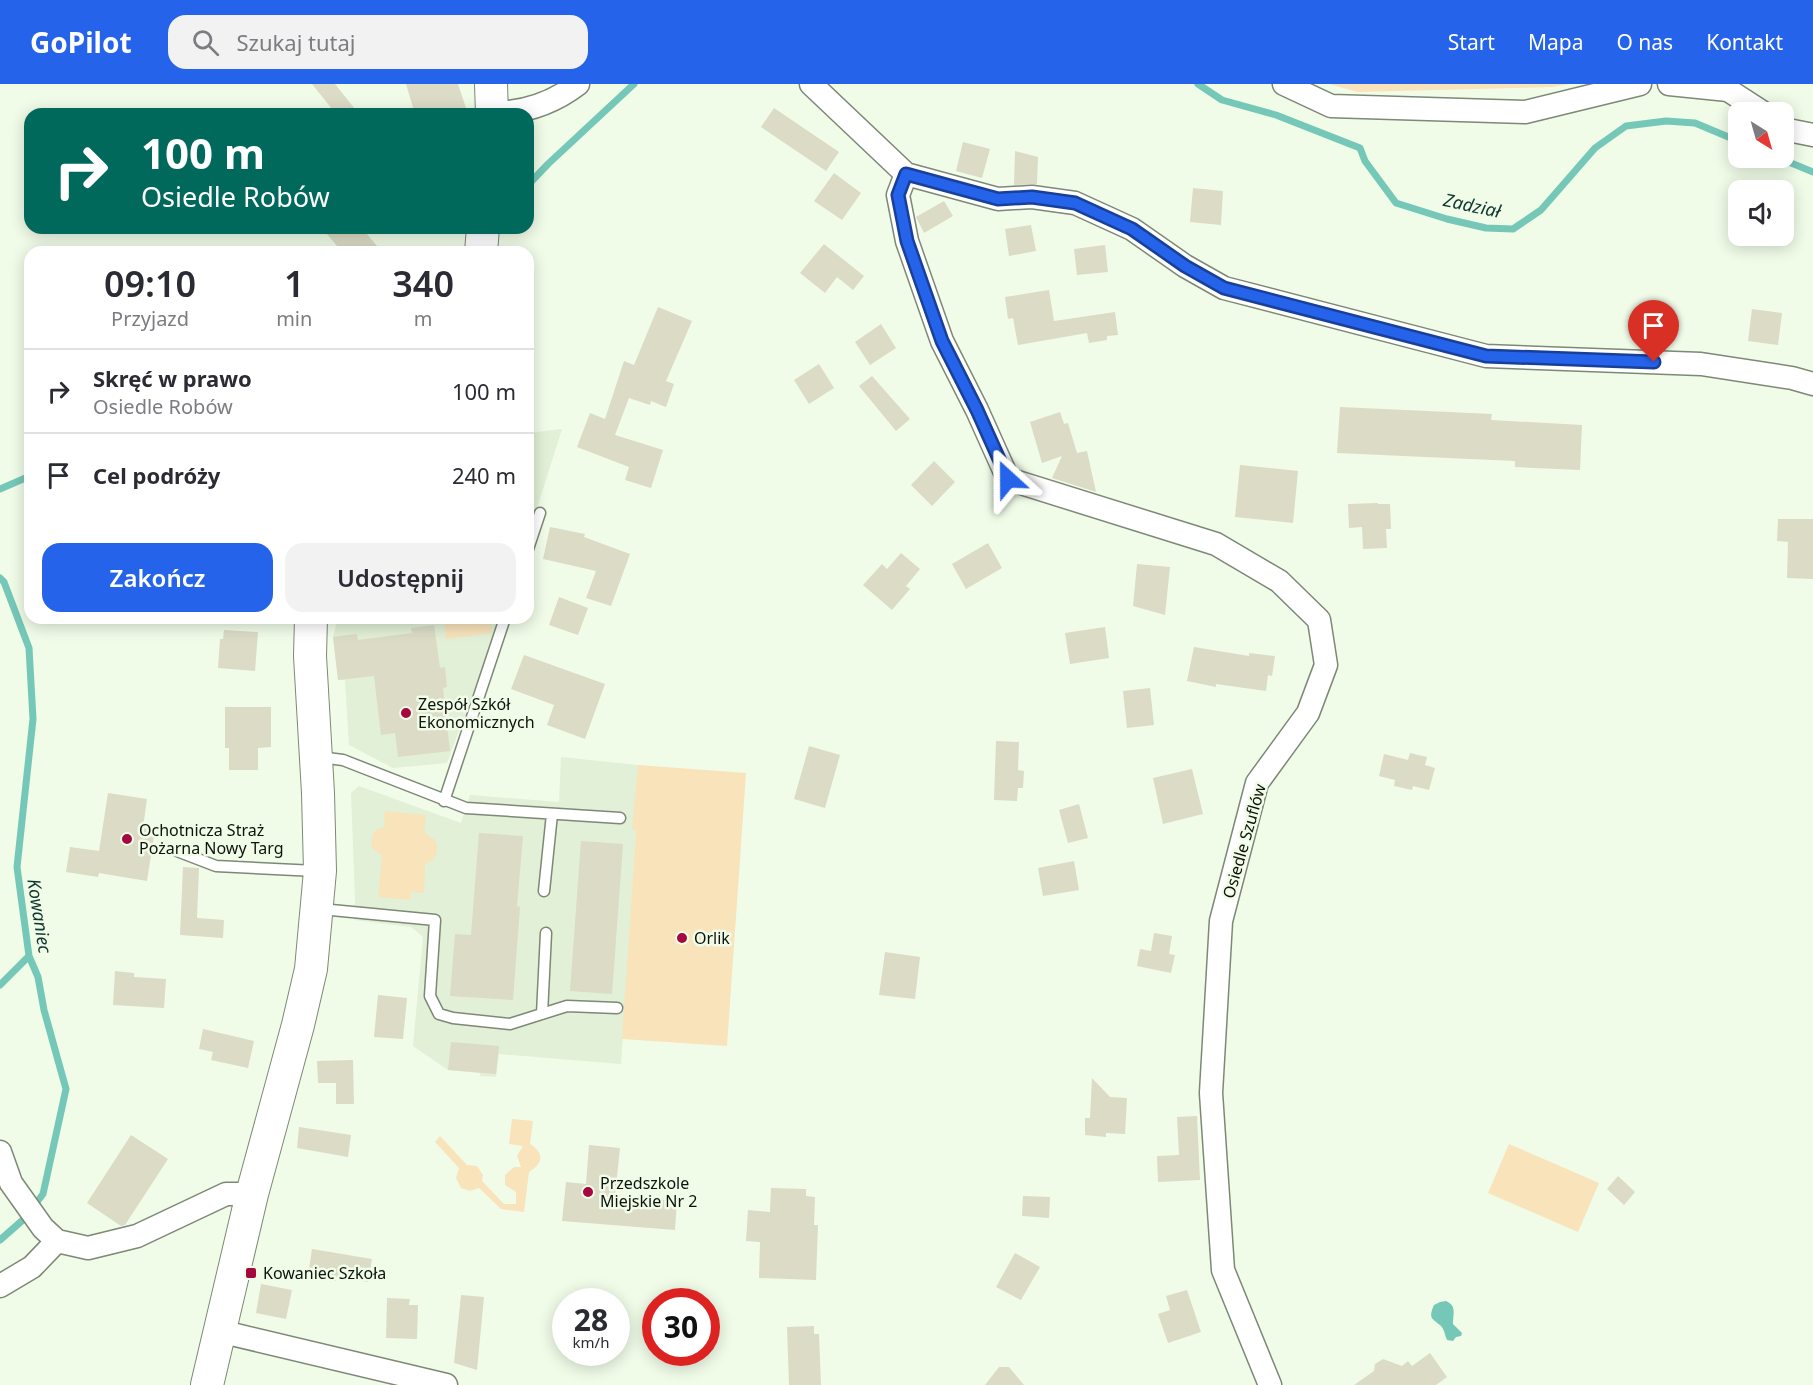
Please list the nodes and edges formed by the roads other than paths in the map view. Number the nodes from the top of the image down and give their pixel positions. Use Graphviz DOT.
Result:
graph roads {
  1 [pos="578,84"];
  2 [pos="811,84"];
  3 [pos="1284,84"];
  4 [pos="1640,84"];
  5 [pos="1669,84"];
  6 [pos="1747,102"];
  7 [pos="492,104"];
  8 [pos="509,108"];
  9 [pos="532,108"];
  10 [pos="1794,131"];
  11 [pos="1813,135"];
  12 [pos="906,174"];
  13 [pos="1813,384"];
  14 [pos="540,513"];
  15 [pos="534,531"];
  16 [pos="311,624"];
  17 [pos="503,624"];
  18 [pos="316,756"];
  19 [pos="444,801"];
  20 [pos="552,814"];
  21 [pos="620,818"];
  22 [pos="177,850"];
  23 [pos="320,871"];
  24 [pos="544,891"];
  25 [pos="317,908"];
  26 [pos="546,933"];
  27 [pos="617,1008"];
  28 [pos="542,1014"];
  29 [pos="0,1152"];
  30 [pos="252,1194"];
  31 [pos="50,1234"];
  32 [pos="0,1286"];
  33 [pos="219,1331"];
  34 [pos="207,1385"];
  35 [pos="446,1385"];
  36 [pos="1270,1385"];
  1 -- 9 [label="street"];
  2 -- 12 [label="street"];
  3 -- 4 [label="street"];
  5 -- 6 [label="street"];
  7 -- 8 [label="street"];
  10 -- 11 [label="street"];
  12 -- 13 [label="street"];
  12 -- 36 [label="street, Osiedle Szuflów"];
  14 -- 15 [label="lane"];
  16 -- 18 [label="street"];
  17 -- 19 [label="lane"];
  18 -- 19 [label="lane"];
  18 -- 23 [label="street"];
  19 -- 20 [label="lane"];
  20 -- 21 [label="lane"];
  20 -- 24 [label="lane"];
  22 -- 23 [label="lane"];
  23 -- 25 [label="street"];
  25 -- 28 [label="lane"];
  25 -- 30 [label="street"];
  26 -- 28 [label="lane"];
  27 -- 28 [label="lane"];
  29 -- 31 [label="street"];
  30 -- 31 [label="street"];
  30 -- 33 [label="street"];
  31 -- 32 [label="street"];
  33 -- 34 [label="street"];
  33 -- 35 [label="street"];
}
